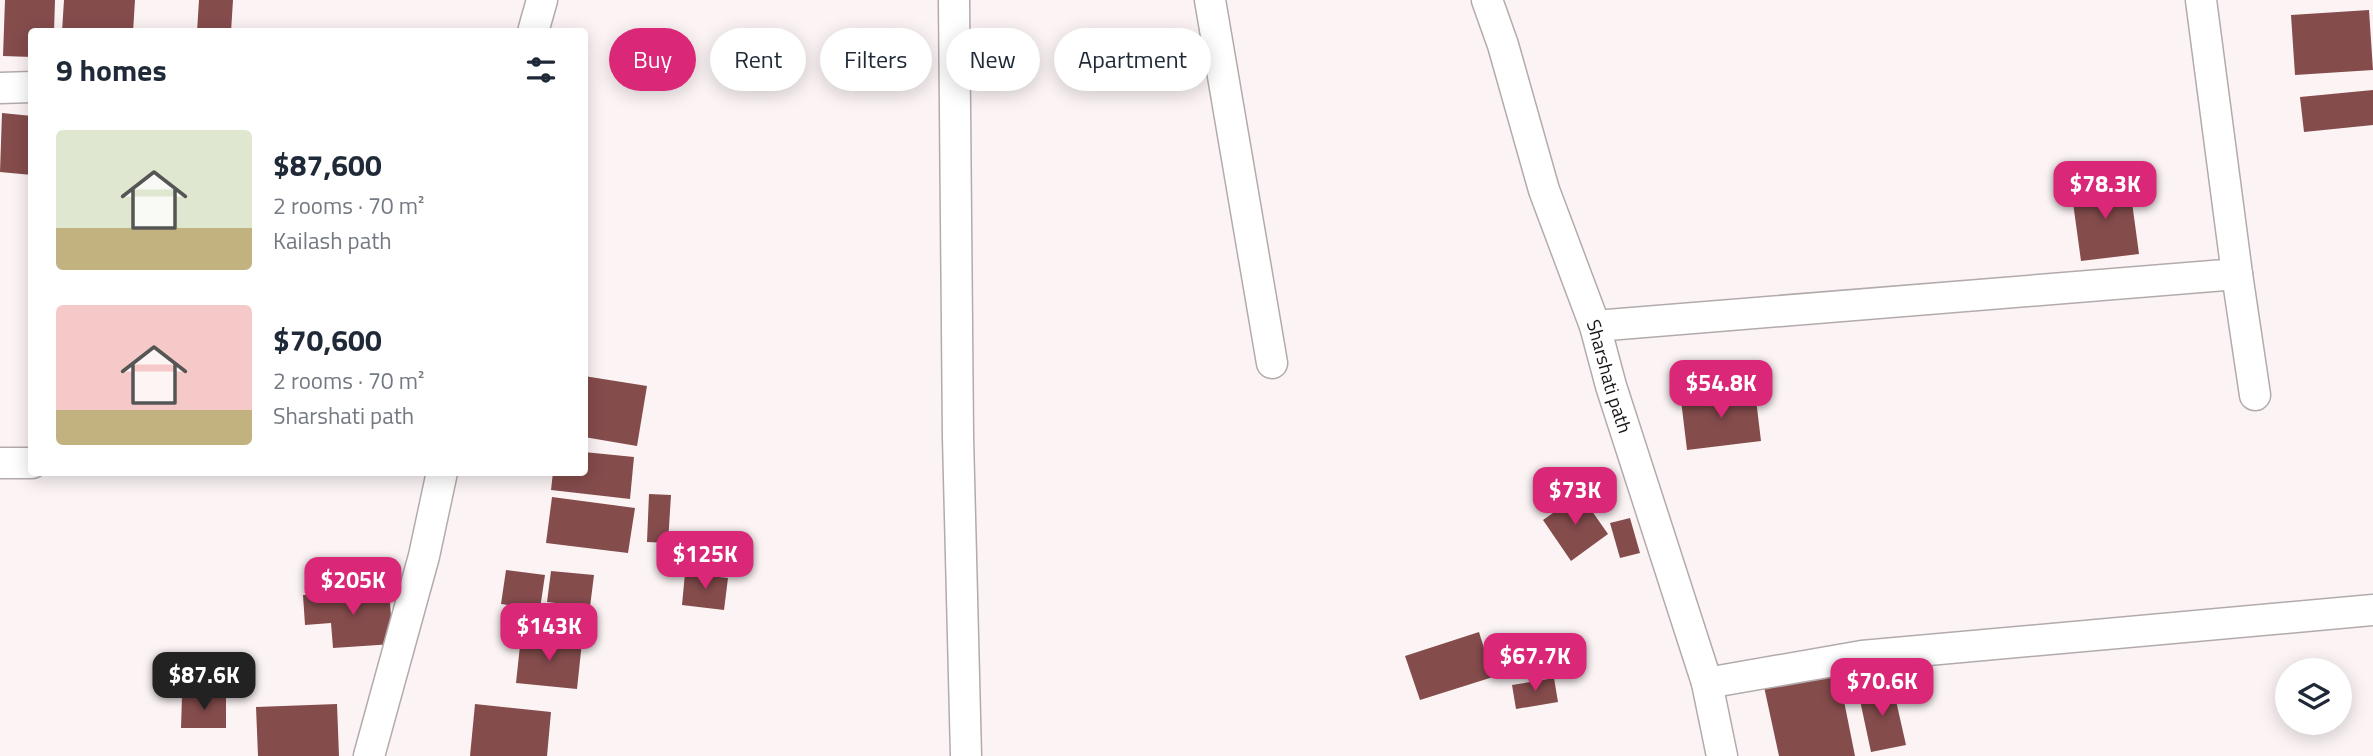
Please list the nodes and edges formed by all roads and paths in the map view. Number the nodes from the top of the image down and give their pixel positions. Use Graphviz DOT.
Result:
graph roads {
  1 [pos="542,0"];
  2 [pos="954,0"];
  3 [pos="1210,0"];
  4 [pos="1487,0"];
  5 [pos="2201,0"];
  6 [pos="534,28"];
  7 [pos="28,87"];
  8 [pos="0,88"];
  9 [pos="2237,274"];
  10 [pos="1595,326"];
  11 [pos="1272,363"];
  12 [pos="2255,395"];
  13 [pos="0,463"];
  14 [pos="28,463"];
  15 [pos="441,476"];
  16 [pos="2373,610"];
  17 [pos="1707,683"];
  18 [pos="369,756"];
  19 [pos="966,756"];
  20 [pos="1722,756"];
  1 -- 6 [label="street"];
  2 -- 19 [label="street"];
  3 -- 11 [label="street"];
  4 -- 10 [label="street, Sharshati path"];
  5 -- 9 [label="street"];
  7 -- 8 [label="street"];
  9 -- 10 [label="street"];
  9 -- 12 [label="street"];
  10 -- 17 [label="street, Sharshati path"];
  13 -- 14 [label="street"];
  15 -- 18 [label="street"];
  16 -- 17 [label="street"];
  17 -- 20 [label="street, Sharshati path"];
}
